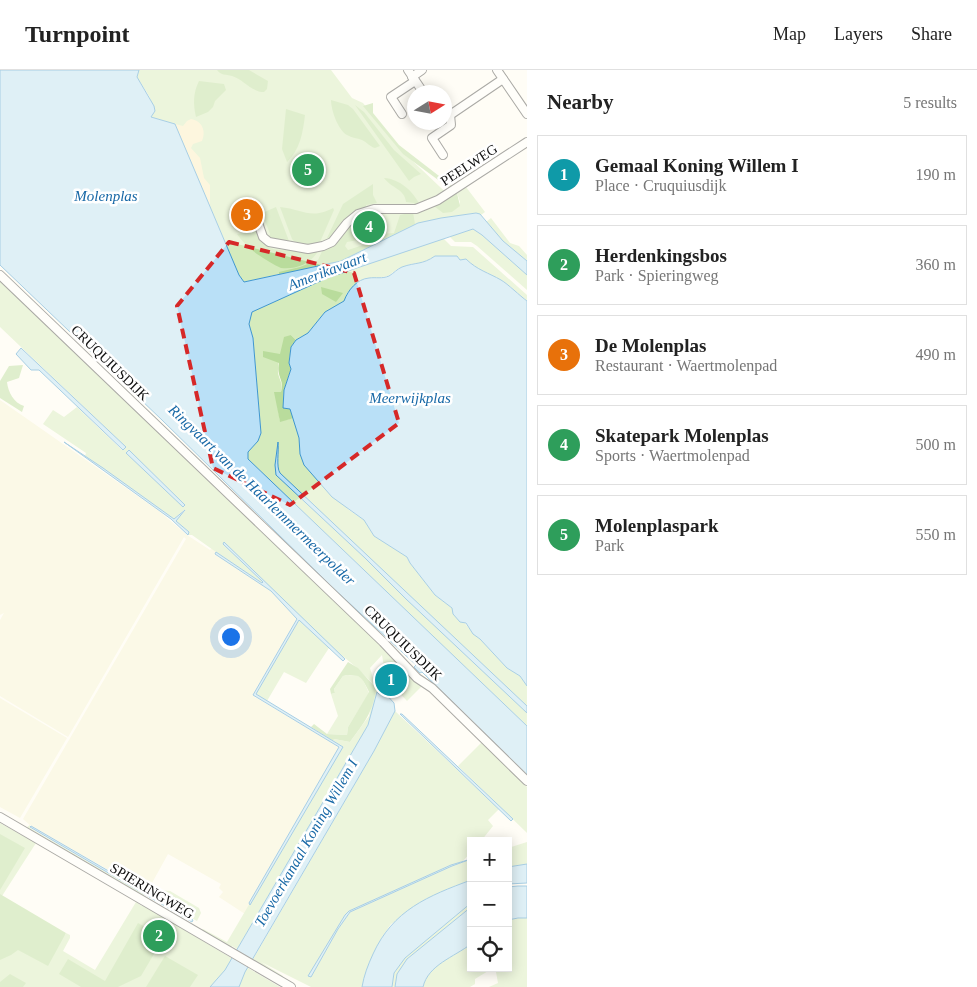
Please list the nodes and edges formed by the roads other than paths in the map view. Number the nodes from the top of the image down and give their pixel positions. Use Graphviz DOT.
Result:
graph roads {
  1 [pos="422,70"];
  2 [pos="500,73"];
  3 [pos="412,76"];
  4 [pos="452,110"];
  5 [pos="402,114"];
  6 [pos="527,114"];
  7 [pos="444,130"];
  8 [pos="527,142"];
  9 [pos="443,155"];
  10 [pos="251,203"];
  11 [pos="0,275"];
  12 [pos="527,781"];
  13 [pos="0,816"];
  14 [pos="291,987"];
  1 -- 3 [label="street"];
  2 -- 4 [label="street"];
  2 -- 6 [label="street"];
  3 -- 5 [label="street"];
  7 -- 9 [label="street"];
  8 -- 10 [label="street, PEELWEG"];
  11 -- 12 [label="street, CRUQUIUSDIJK"];
  13 -- 14 [label="street, SPIERINGWEG"];
}
